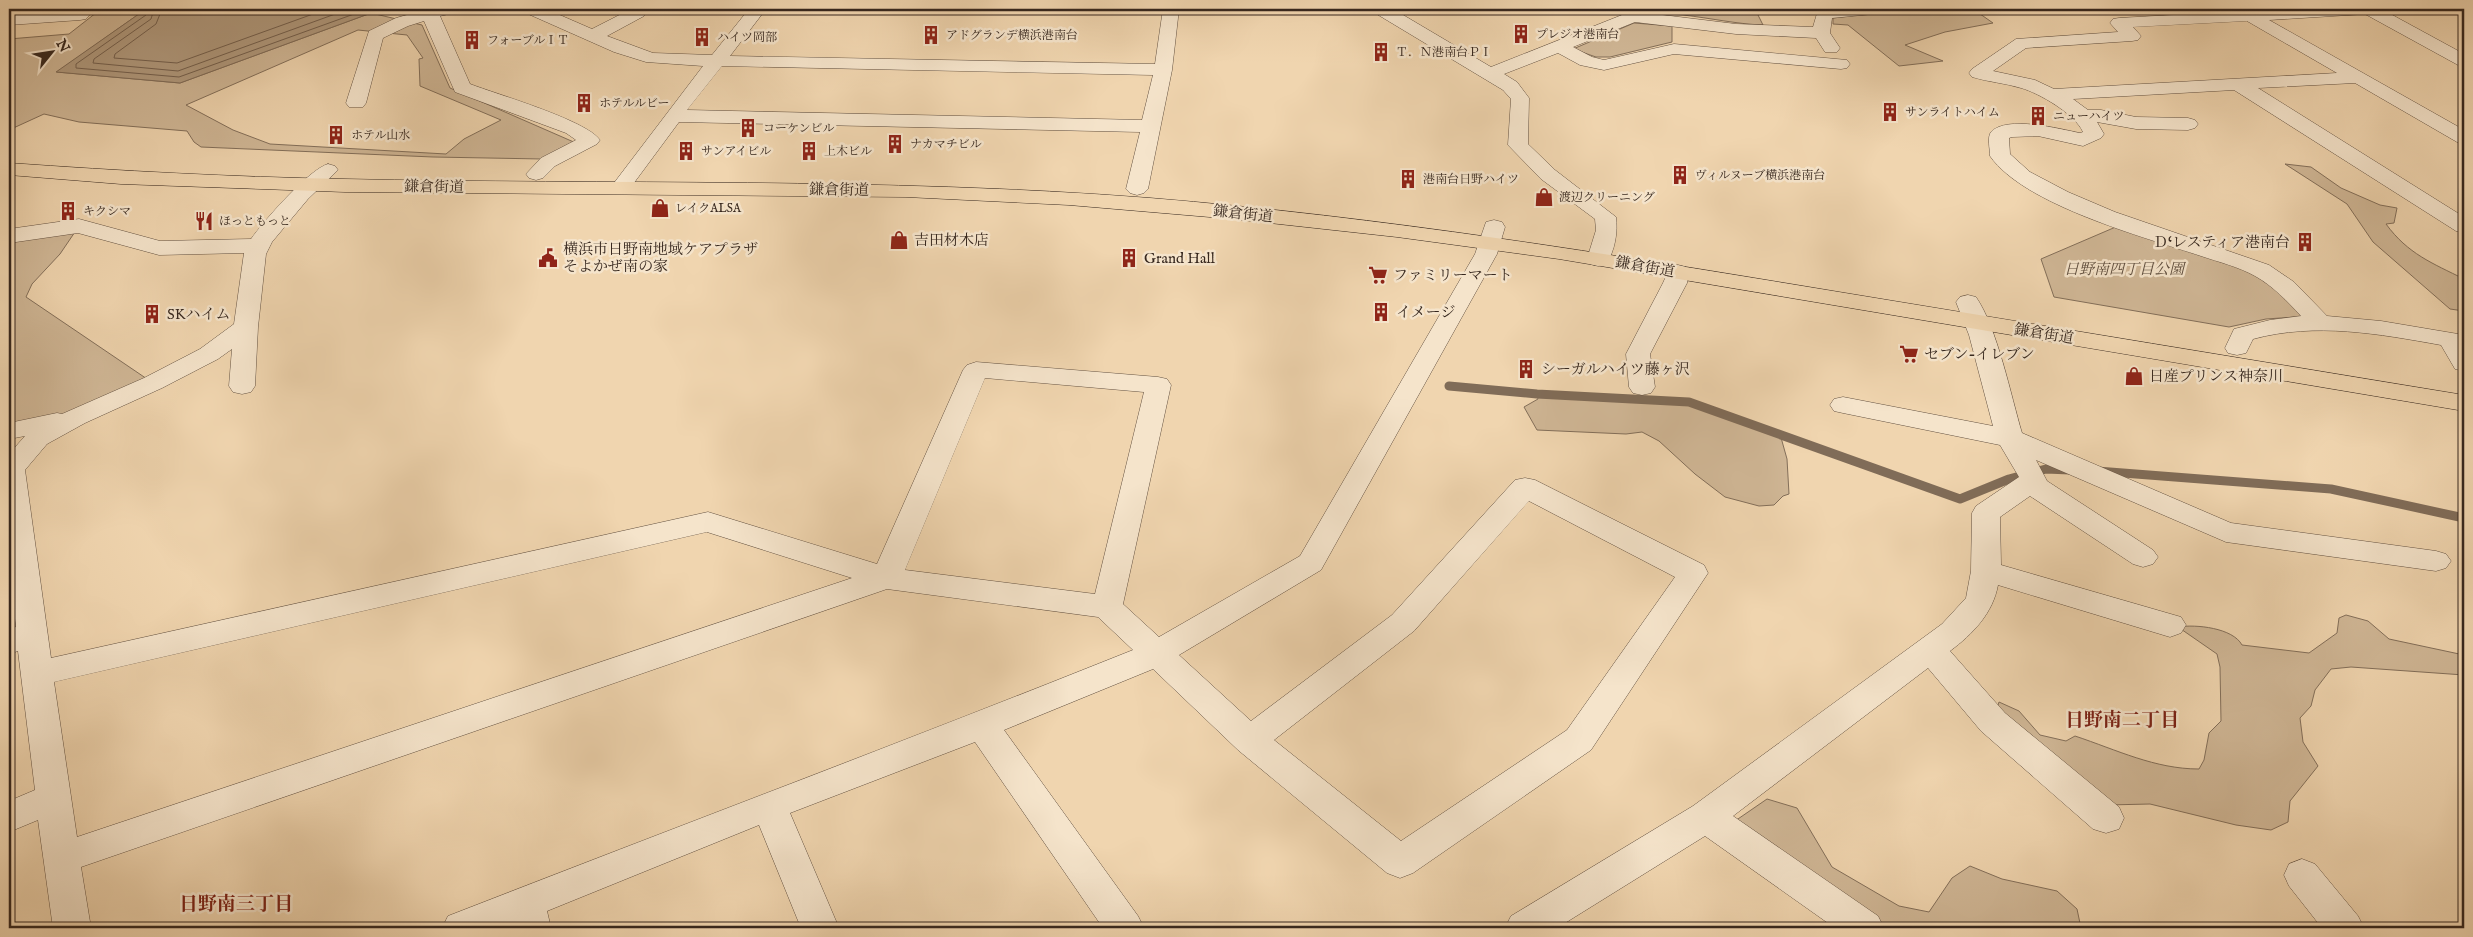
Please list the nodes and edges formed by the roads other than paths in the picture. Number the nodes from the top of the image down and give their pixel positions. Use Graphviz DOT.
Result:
graph roads {
  1 [pos="87,9"];
  2 [pos="448,9"];
  3 [pos="532,9"];
  4 [pos="758,9"];
  5 [pos="1171,9"];
  6 [pos="1382,9"];
  7 [pos="1873,9"];
  8 [pos="2368,9"];
  9 [pos="2378,9"];
  10 [pos="638,12"];
  11 [pos="1637,13"];
  12 [pos="430,14"];
  13 [pos="2252,17"];
  14 [pos="9,20"];
  15 [pos="1821,33"];
  16 [pos="593,36"];
  17 [pos="1560,47"];
  18 [pos="2462,59"];
  19 [pos="718,61"];
  20 [pos="1163,70"];
  21 [pos="1491,73"];
  22 [pos="2358,77"];
  23 [pos="2238,84"];
  24 [pos="2049,95"];
  25 [pos="356,102"];
  26 [pos="673,116"];
  27 [pos="2083,116"];
  28 [pos="2188,124"];
  29 [pos="1150,126"];
  30 [pos="2464,138"];
  31 [pos="9,150"];
  32 [pos="9,169"];
  33 [pos="328,170"];
  34 [pos="536,174"];
  35 [pos="625,180"];
  36 [pos="311,186"];
  37 [pos="1137,189"];
  38 [pos="2464,226"];
  39 [pos="1492,235"];
  40 [pos="9,236"];
  41 [pos="259,246"];
  42 [pos="1602,251"];
  43 [pos="1678,272"];
  44 [pos="1972,312"];
  45 [pos="2321,323"];
  46 [pos="246,327"];
  47 [pos="2457,340"];
  48 [pos="2237,348"];
  49 [pos="2464,364"];
  50 [pos="2464,384"];
  51 [pos="242,386"];
  52 [pos="1642,387"];
  53 [pos="2464,403"];
  54 [pos="1843,405"];
  55 [pos="76,417"];
  56 [pos="9,431"];
  57 [pos="2029,463"];
  58 [pos="2143,557"];
  59 [pos="2436,561"];
  60 [pos="1986,571"];
  61 [pos="886,578"];
  62 [pos="1107,607"];
  63 [pos="2170,625"];
  64 [pos="20,637"];
  65 [pos="1930,649"];
  66 [pos="1156,654"];
  67 [pos="37,674"];
  68 [pos="982,725"];
  69 [pos="1250,740"];
  70 [pos="53,798"];
  71 [pos="769,806"];
  72 [pos="9,816"];
  73 [pos="1706,817"];
  74 [pos="2106,818"];
  75 [pos="62,858"];
  76 [pos="2302,875"];
  77 [pos="529,915"];
  78 [pos="72,928"];
  79 [pos="461,928"];
  80 [pos="820,928"];
  81 [pos="1125,928"];
  82 [pos="1524,928"];
  83 [pos="1865,928"];
  84 [pos="2345,928"];
  1 -- 14 [label="street"];
  2 -- 12 [label="street"];
  3 -- 16 [label="street"];
  4 -- 19 [label="street"];
  5 -- 20 [label="street"];
  6 -- 21 [label="street"];
  7 -- 15 [label="street"];
  8 -- 9 [label="street"];
  8 -- 13 [label="street"];
  8 -- 18 [label="street"];
  10 -- 16 [label="street"];
  11 -- 15 [label="street"];
  11 -- 17 [label="street"];
  12 -- 25 [label="street"];
  12 -- 34 [label="street"];
  13 -- 22 [label="street"];
  13 -- 24 [label="street"];
  15 -- 17 [label="street"];
  16 -- 19 [label="street"];
  17 -- 21 [label="street"];
  19 -- 20 [label="street"];
  19 -- 26 [label="street"];
  20 -- 29 [label="street"];
  21 -- 42 [label="street"];
  22 -- 23 [label="street"];
  22 -- 30 [label="street"];
  23 -- 24 [label="street"];
  23 -- 38 [label="street"];
  24 -- 27 [label="street"];
  26 -- 29 [label="street"];
  26 -- 35 [label="street"];
  27 -- 28 [label="street"];
  27 -- 45 [label="street"];
  29 -- 37 [label="street"];
  31 -- 33 [label="main road, 鎌倉街道"];
  32 -- 36 [label="main road, 鎌倉街道"];
  33 -- 34 [label="main road, 鎌倉街道"];
  33 -- 36 [label="street"];
  34 -- 35 [label="main road, 鎌倉街道"];
  35 -- 36 [label="main road, 鎌倉街道"];
  35 -- 37 [label="main road, 鎌倉街道"];
  35 -- 39 [label="main road, 鎌倉街道"];
  36 -- 41 [label="street"];
  37 -- 39 [label="main road, 鎌倉街道"];
  39 -- 42 [label="main road, 鎌倉街道"];
  39 -- 66 [label="street"];
  40 -- 41 [label="street"];
  41 -- 46 [label="street"];
  42 -- 43 [label="main road, 鎌倉街道"];
  42 -- 44 [label="main road, 鎌倉街道"];
  43 -- 44 [label="main road, 鎌倉街道"];
  43 -- 52 [label="street"];
  44 -- 48 [label="main road, 鎌倉街道"];
  44 -- 53 [label="main road, 鎌倉街道"];
  44 -- 57 [label="street"];
  45 -- 47 [label="street"];
  45 -- 48 [label="street"];
  46 -- 51 [label="street"];
  46 -- 55 [label="street"];
  47 -- 49 [label="street"];
  48 -- 50 [label="main road, 鎌倉街道"];
  54 -- 57 [label="street"];
  55 -- 56 [label="street"];
  55 -- 64 [label="street"];
  57 -- 58 [label="street"];
  57 -- 59 [label="street"];
  57 -- 60 [label="street"];
  60 -- 63 [label="street"];
  60 -- 65 [label="street"];
  61 -- 62 [label="street"];
  61 -- 62 [label="street"];
  61 -- 67 [label="street"];
  61 -- 75 [label="street"];
  62 -- 66 [label="street"];
  64 -- 67 [label="street"];
  65 -- 73 [label="street"];
  65 -- 74 [label="street"];
  66 -- 68 [label="street"];
  66 -- 69 [label="street"];
  67 -- 70 [label="street"];
  68 -- 71 [label="street"];
  68 -- 81 [label="street"];
  69 -- 69 [label="street"];
  70 -- 72 [label="street"];
  70 -- 75 [label="street"];
  71 -- 77 [label="street"];
  71 -- 80 [label="street"];
  73 -- 82 [label="street"];
  73 -- 83 [label="street"];
  75 -- 78 [label="street"];
  76 -- 84 [label="street"];
  77 -- 79 [label="street"];
}
